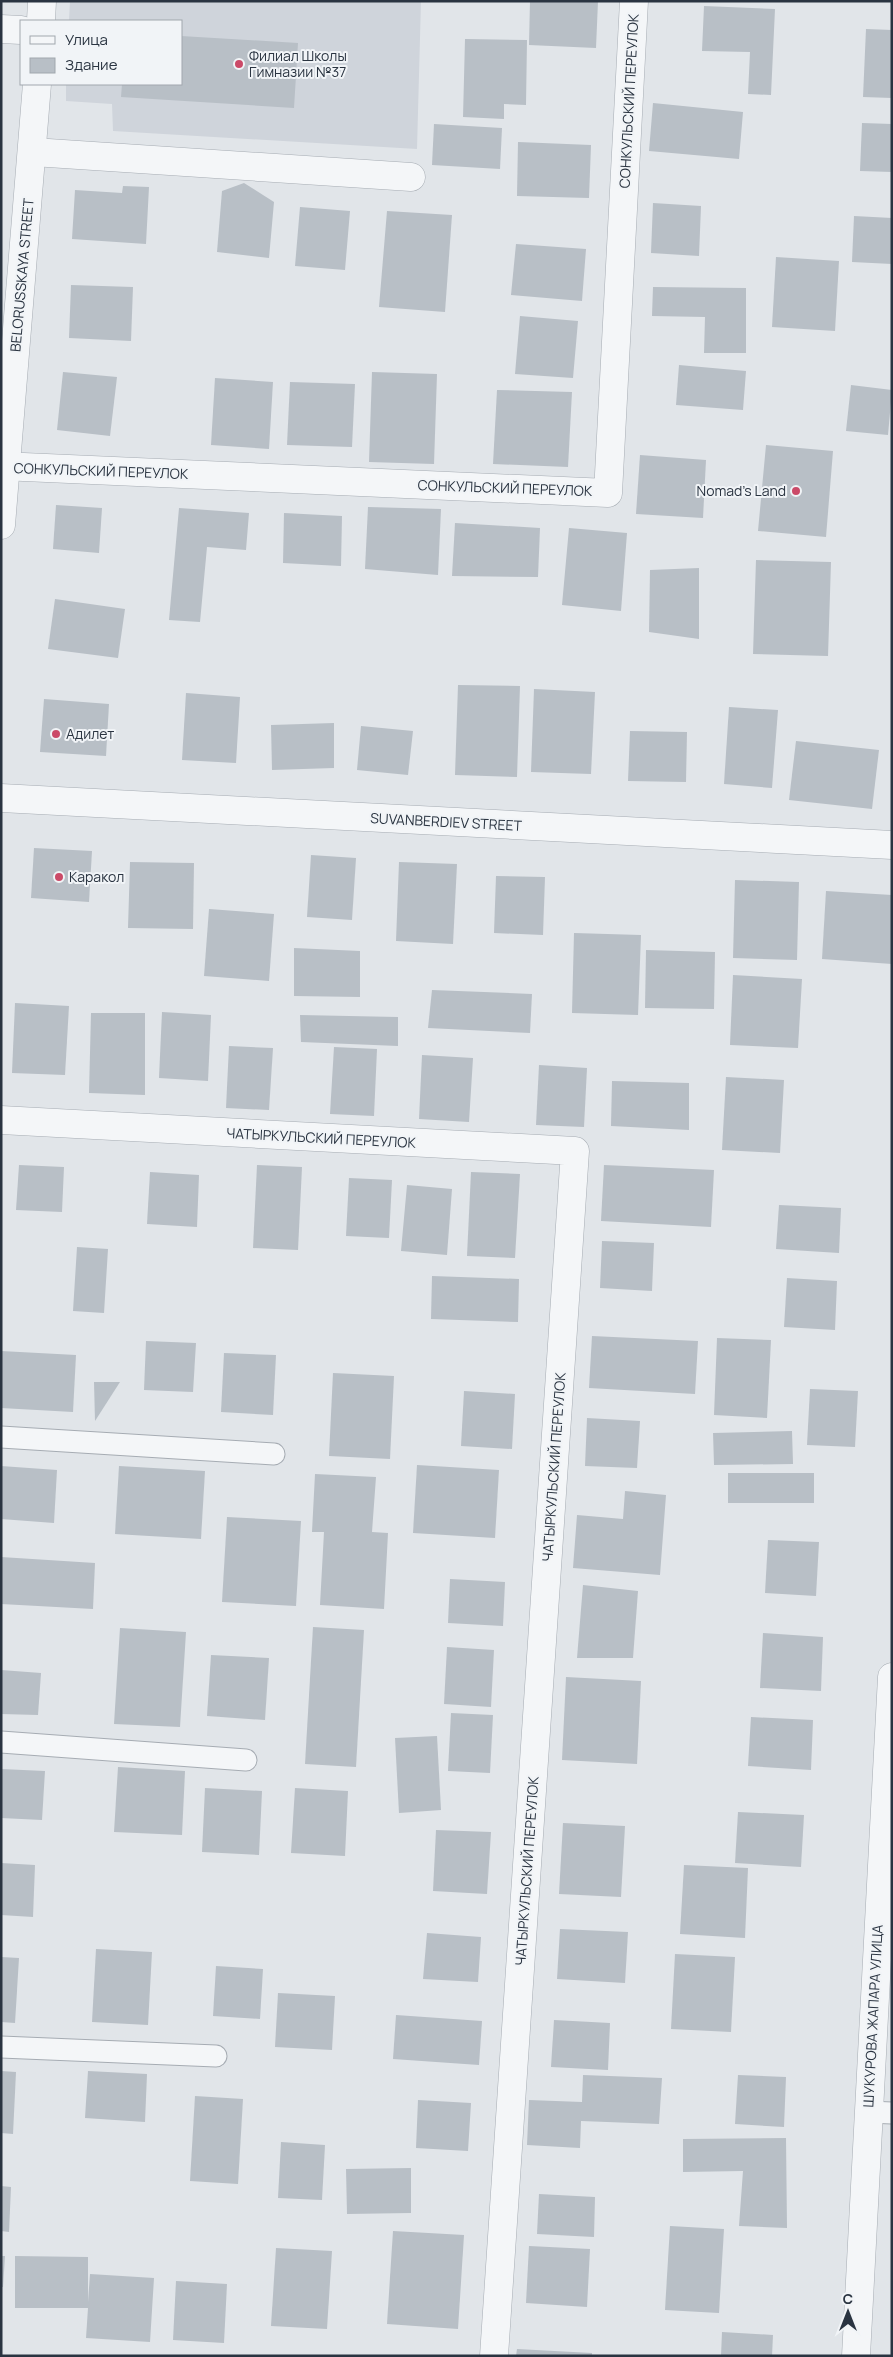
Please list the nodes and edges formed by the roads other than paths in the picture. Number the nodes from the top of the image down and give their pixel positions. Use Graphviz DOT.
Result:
graph roads {
  1 [pos="42,1"];
  2 [pos="634,1"];
  3 [pos="41,20"];
  4 [pos="1,29"];
  5 [pos="20,30"];
  6 [pos="37,85"];
  7 [pos="33,152"];
  8 [pos="411,177"];
  9 [pos="3,467"];
  10 [pos="1,525"];
  11 [pos="1,798"];
  12 [pos="892,845"];
  13 [pos="1,1120"];
  14 [pos="1,1437"];
  15 [pos="274,1454"];
  16 [pos="892,1677"];
  17 [pos="892,1683"];
  18 [pos="1,1742"];
  19 [pos="246,1760"];
  20 [pos="1,2047"];
  21 [pos="216,2056"];
  22 [pos="880,2113"];
  23 [pos="494,2356"];
  24 [pos="856,2356"];
  1 -- 3 [label="street"];
  2 -- 9 [label="street, СОНКУЛЬСКИЙ ПЕРЕУЛОК"];
  4 -- 5 [label="street"];
  6 -- 7 [label="street, BELORUSSKAYA STREET"];
  7 -- 8 [label="street"];
  7 -- 9 [label="street, BELORUSSKAYA STREET"];
  9 -- 10 [label="street, BELORUSSKAYA STREET"];
  11 -- 12 [label="street, SUVANBERDIEV STREET"];
  13 -- 23 [label="street, ЧАТЫРКУЛЬСКИЙ ПЕРЕУЛОК"];
  14 -- 15 [label="lane"];
  16 -- 17 [label="street, ШУКУРОВА ЖАПАРА УЛИЦА"];
  17 -- 22 [label="street, ШУКУРОВА ЖАПАРА УЛИЦА"];
  18 -- 19 [label="lane"];
  20 -- 21 [label="lane"];
  22 -- 24 [label="street, ШУКУРОВА ЖАПАРА УЛИЦА"];
}
